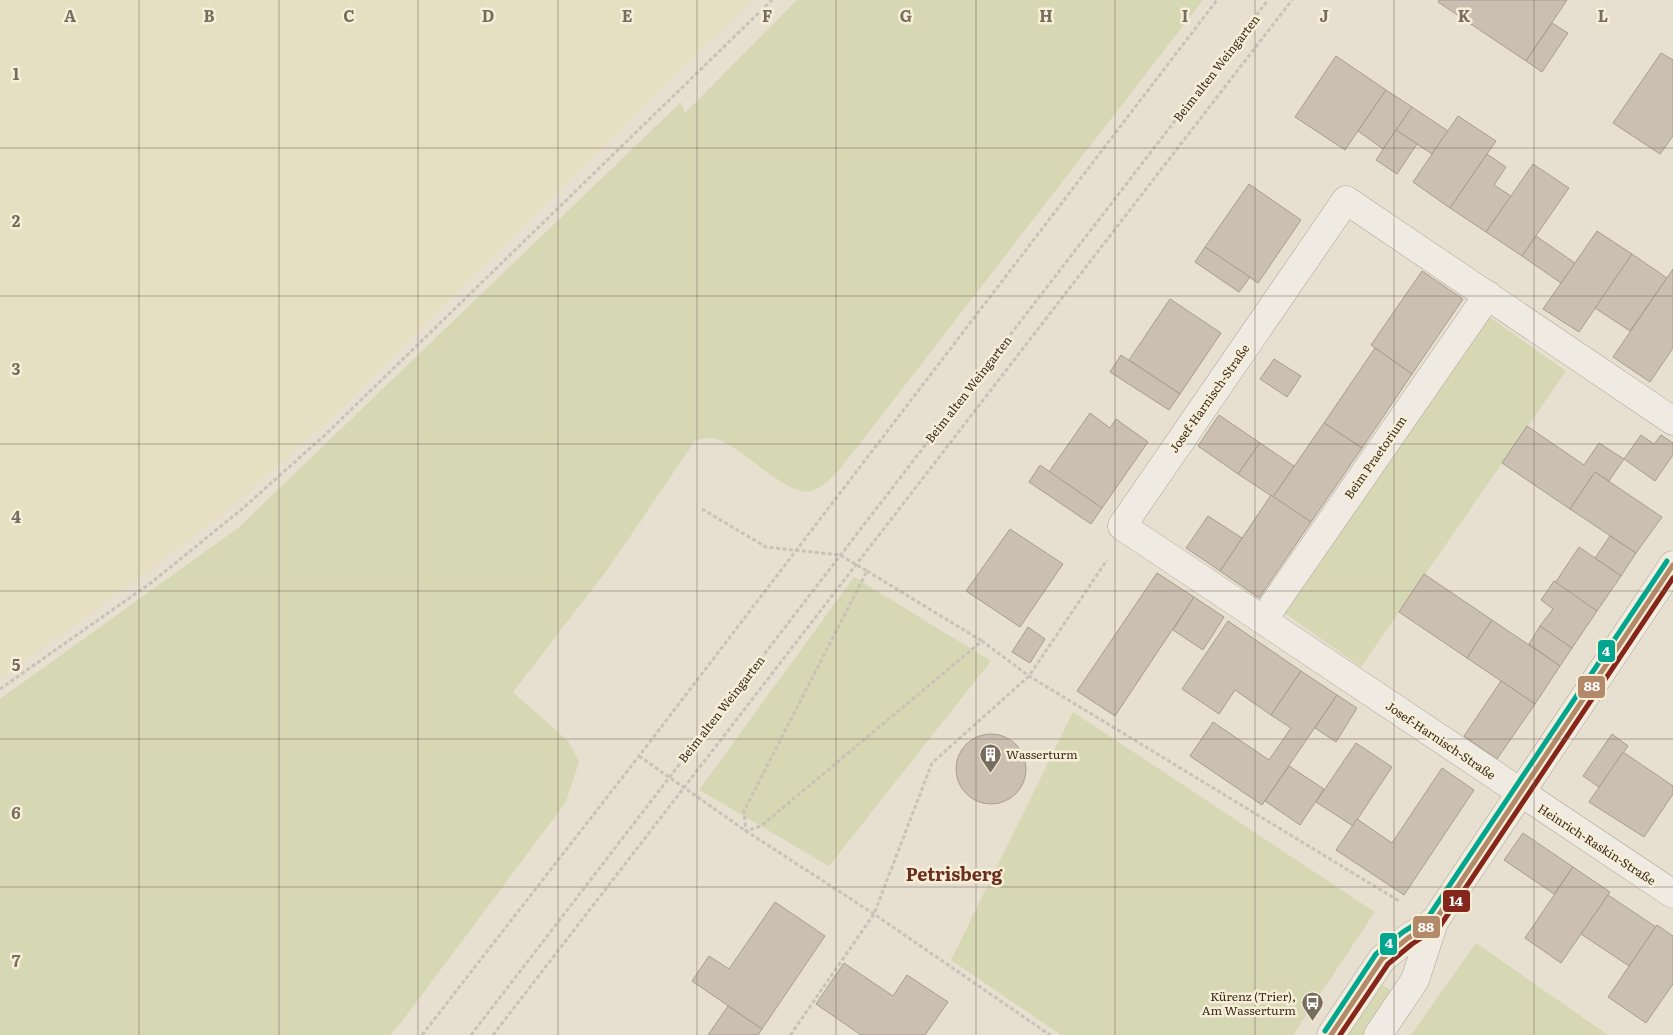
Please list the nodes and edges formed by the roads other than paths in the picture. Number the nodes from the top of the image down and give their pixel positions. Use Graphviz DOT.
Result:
graph roads {
  1 [pos="1488,295"];
  2 [pos="1673,422"];
  3 [pos="1673,565"];
  4 [pos="1263,620"];
  5 [pos="1520,793"];
  6 [pos="1673,894"];
  7 [pos="1434,922"];
  8 [pos="1331,1035"];
  9 [pos="1378,1035"];
  1 -- 2 [label="street, Josef-Harnisch-Straße"];
  1 -- 4 [label="street, Beim Praetorium"];
  1 -- 4 [label="street, Josef-Harnisch-Straße"];
  3 -- 5 [label="street"];
  4 -- 5 [label="street, Josef-Harnisch-Straße"];
  5 -- 6 [label="street, Heinrich-Raskin-Straße"];
  5 -- 7 [label="street"];
  7 -- 8 [label="street"];
  7 -- 9 [label="street"];
}
